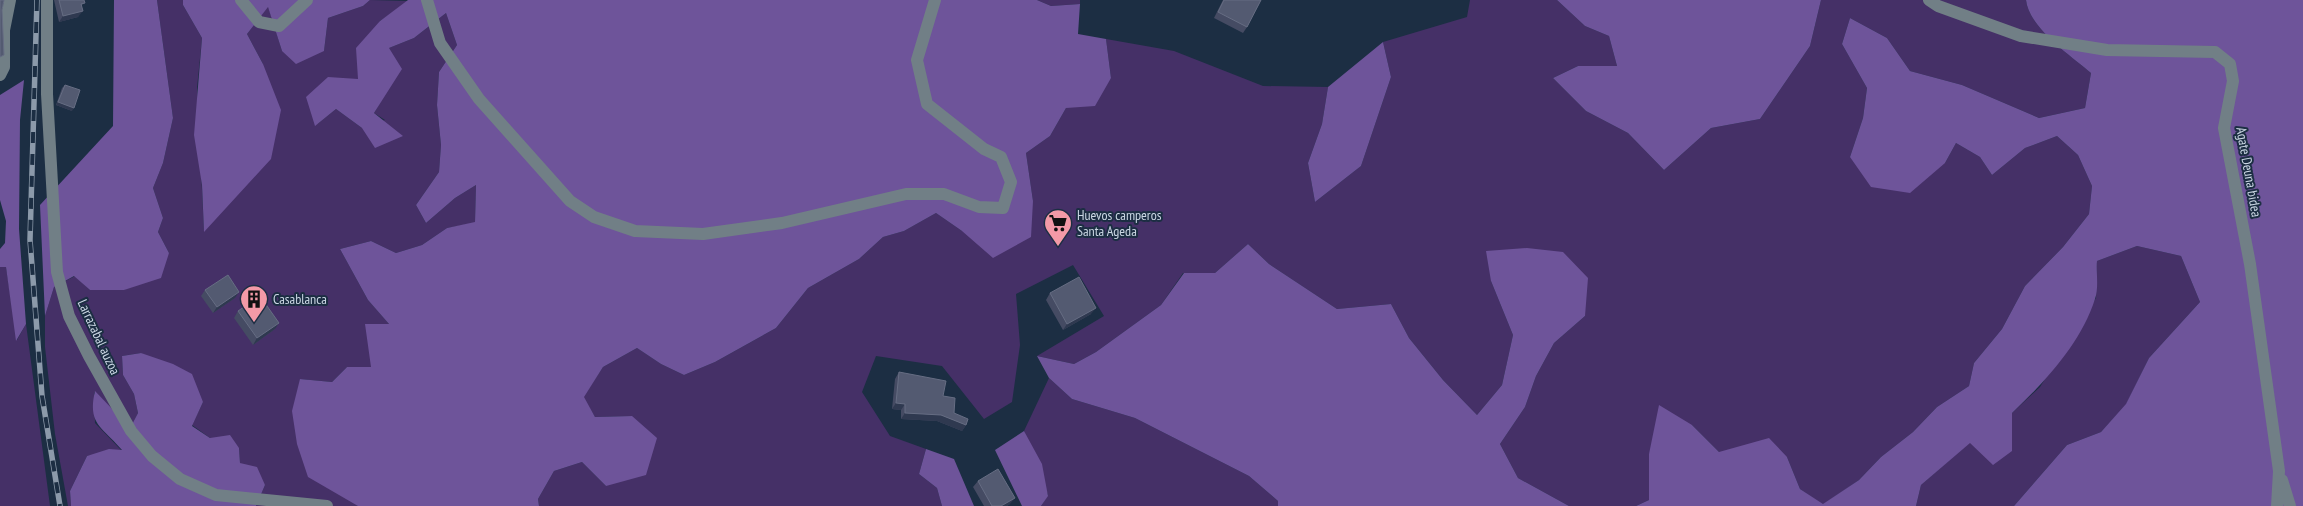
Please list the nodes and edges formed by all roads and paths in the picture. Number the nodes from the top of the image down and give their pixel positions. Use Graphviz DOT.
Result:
graph roads {
  1 [pos="10,0"];
  2 [pos="47,0"];
  3 [pos="241,0"];
  4 [pos="308,0"];
  5 [pos="427,0"];
  6 [pos="935,0"];
  7 [pos="1928,0"];
  8 [pos="0,75"];
  9 [pos="2280,471"];
  10 [pos="327,506"];
  11 [pos="2277,506"];
  12 [pos="2290,506"];
  1 -- 8 [label="street"];
  2 -- 10 [label="street, Larrazabal auzoa"];
  3 -- 4 [label="street"];
  5 -- 6 [label="street"];
  7 -- 9 [label="street, Agate Deuna bidea"];
  9 -- 11 [label="street, Agate Deuna bidea"];
  9 -- 12 [label="street"];
}
